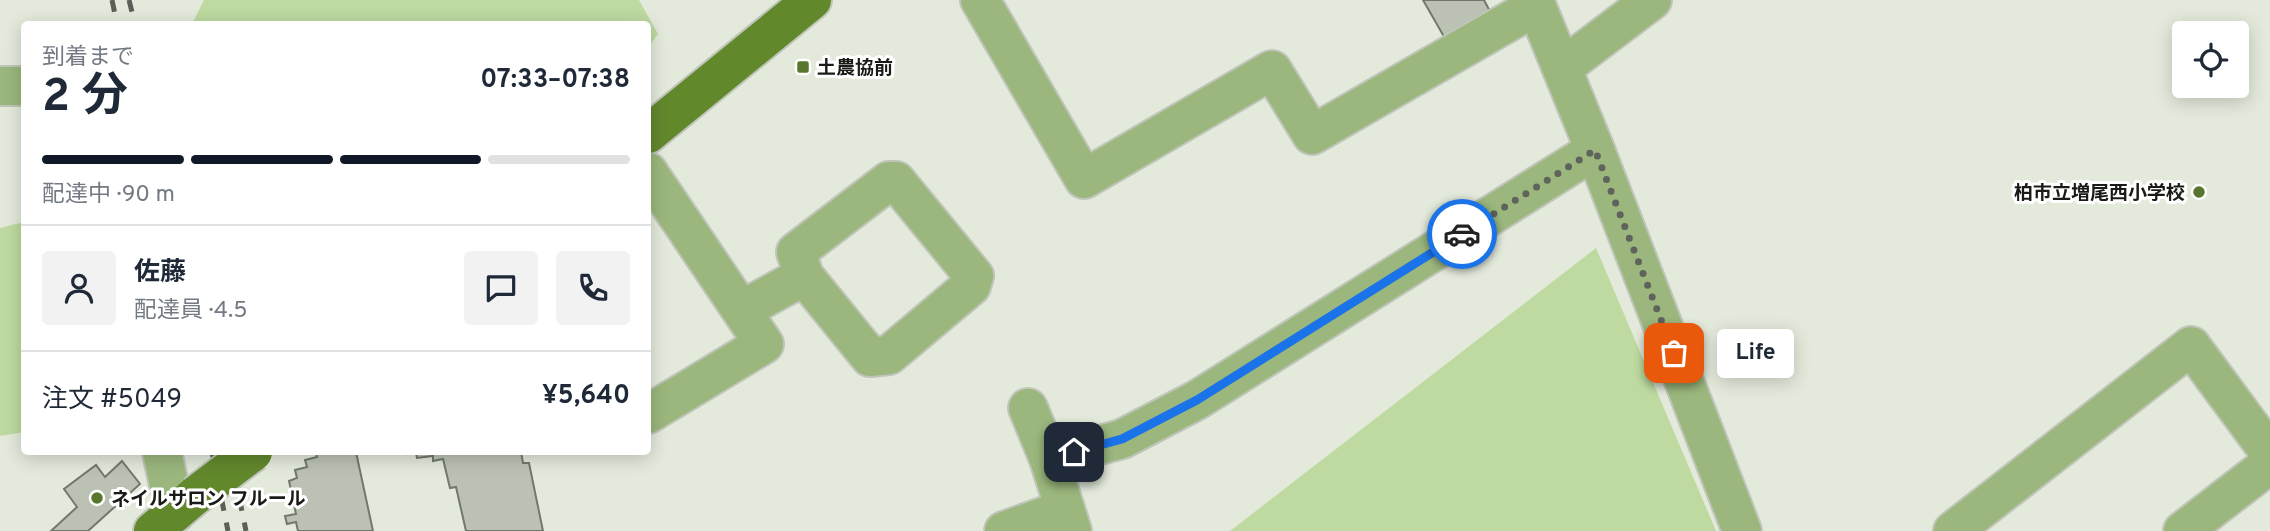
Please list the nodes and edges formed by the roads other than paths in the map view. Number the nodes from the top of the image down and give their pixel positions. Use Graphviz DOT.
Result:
graph roads {
  1 [pos="813,0"];
  2 [pos="980,0"];
  3 [pos="1652,0"];
  4 [pos="1535,3"];
  5 [pos="1562,68"];
  6 [pos="0,86"];
  7 [pos="21,86"];
  8 [pos="651,132"];
  9 [pos="1595,150"];
  10 [pos="651,176"];
  11 [pos="804,276"];
  12 [pos="742,310"];
  13 [pos="1028,408"];
  14 [pos="651,412"];
  15 [pos="2270,453"];
  16 [pos="163,455"];
  17 [pos="249,455"];
  18 [pos="1049,459"];
  19 [pos="2270,464"];
  20 [pos="175,513"];
  21 [pos="1068,520"];
  22 [pos="1004,531"];
  23 [pos="1742,531"];
  24 [pos="1953,531"];
  25 [pos="2183,531"];
  1 -- 8 [label="main road"];
  2 -- 4 [label="street"];
  3 -- 5 [label="street"];
  4 -- 5 [label="street"];
  5 -- 9 [label="street"];
  6 -- 7 [label="street"];
  9 -- 18 [label="street"];
  9 -- 23 [label="street"];
  10 -- 12 [label="street"];
  11 -- 11 [label="street"];
  11 -- 12 [label="street"];
  12 -- 14 [label="street"];
  13 -- 18 [label="street"];
  15 -- 24 [label="street"];
  16 -- 20 [label="street"];
  17 -- 20 [label="main road, bridge"];
  18 -- 21 [label="street"];
  19 -- 25 [label="street"];
  21 -- 22 [label="street"];
}
